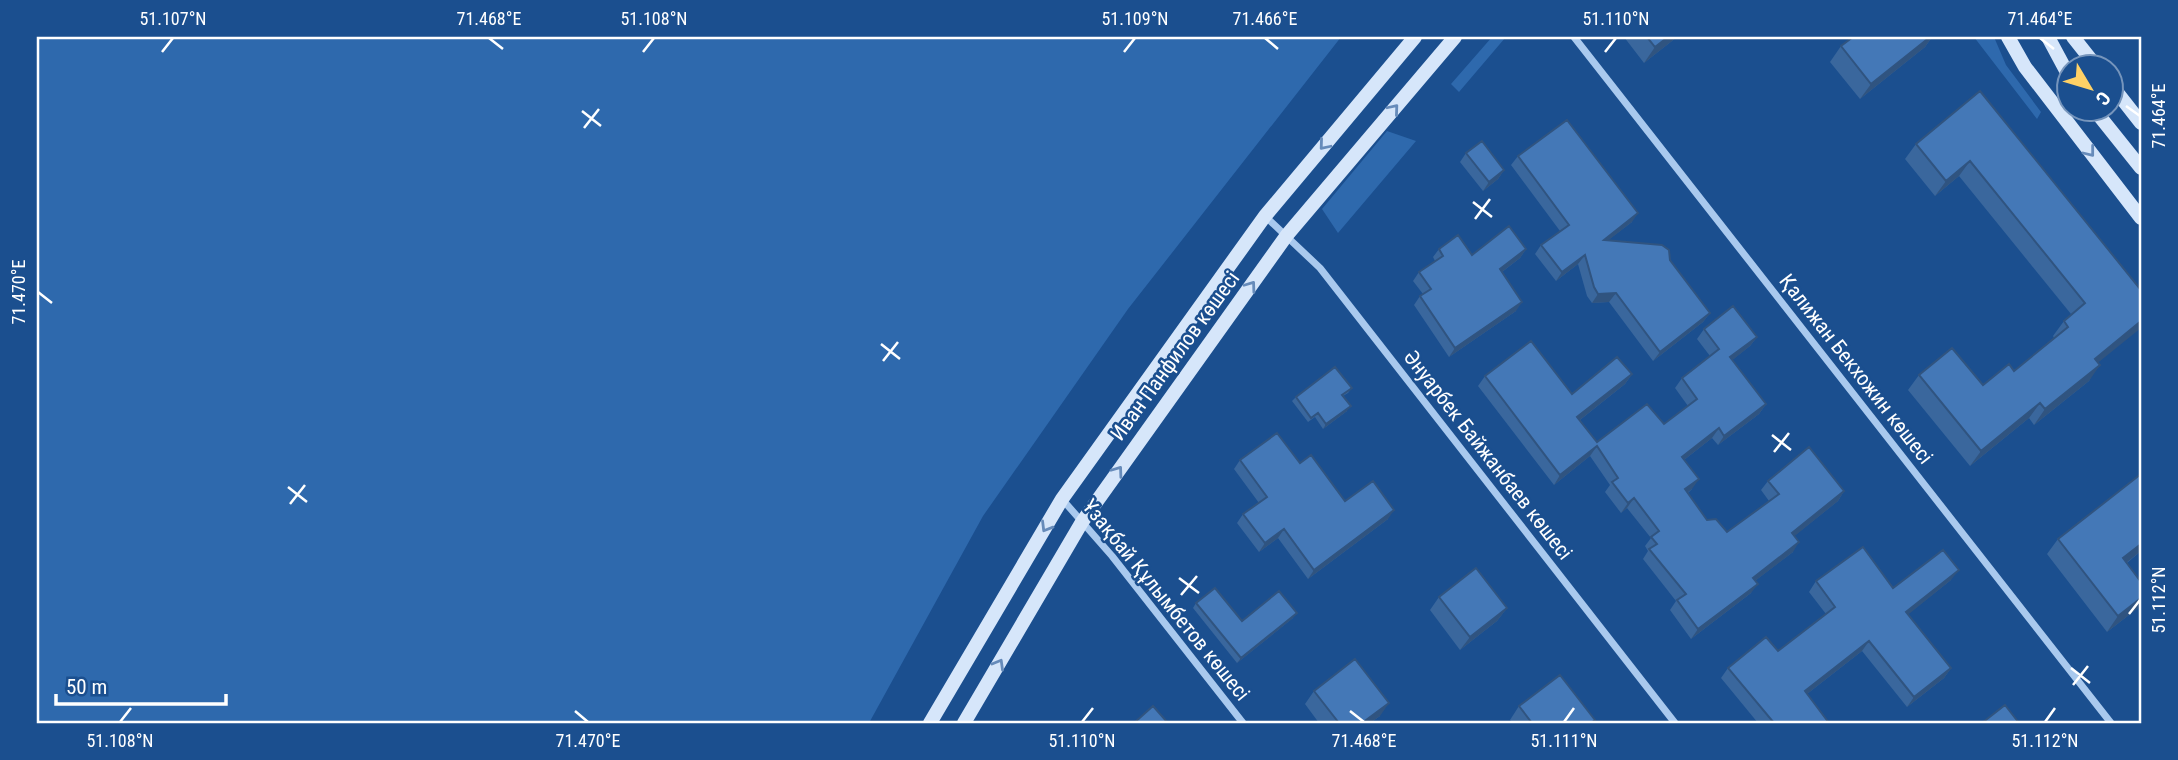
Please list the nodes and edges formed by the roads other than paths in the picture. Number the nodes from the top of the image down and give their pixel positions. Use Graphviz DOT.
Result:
graph roads {
  1 [pos="1415,37"];
  2 [pos="1455,37"];
  3 [pos="1574,37"];
  4 [pos="2008,37"];
  5 [pos="2073,37"];
  6 [pos="2085,52"];
  7 [pos="2126,104"];
  8 [pos="2104,122"];
  9 [pos="2141,123"];
  10 [pos="2141,168"];
  11 [pos="1265,216"];
  12 [pos="2141,218"];
  13 [pos="1287,235"];
  14 [pos="1062,499"];
  15 [pos="1082,523"];
  16 [pos="930,723"];
  17 [pos="964,723"];
  18 [pos="1242,723"];
  19 [pos="1675,723"];
  20 [pos="2111,723"];
  1 -- 11 [label="street, Иван Панфилов көшесі, one-way"];
  13 -- 2 [label="street, Иван Панфилов көшесі, one-way"];
  3 -- 20 [label="street, Қалижан Бекхожин көшесі"];
  4 -- 12 [label="street, one-way"];
  5 -- 6 [label="street"];
  7 -- 9 [label="street"];
  8 -- 10 [label="street"];
  11 -- 13 [label="street, Әнуарбек Байжанбаев көшесі"];
  11 -- 14 [label="street, Иван Панфилов көшесі"];
  15 -- 13 [label="street, Иван Панфилов көшесі, one-way"];
  13 -- 19 [label="street, Әнуарбек Байжанбаев көшесі"];
  14 -- 15 [label="street, Ұзақбай Құлымбетов көшесі"];
  14 -- 16 [label="street, Иван Панфилов көшесі, one-way"];
  17 -- 15 [label="street, Иван Панфилов көшесі, one-way"];
  15 -- 18 [label="street, Ұзақбай Құлымбетов көшесі"];
}
